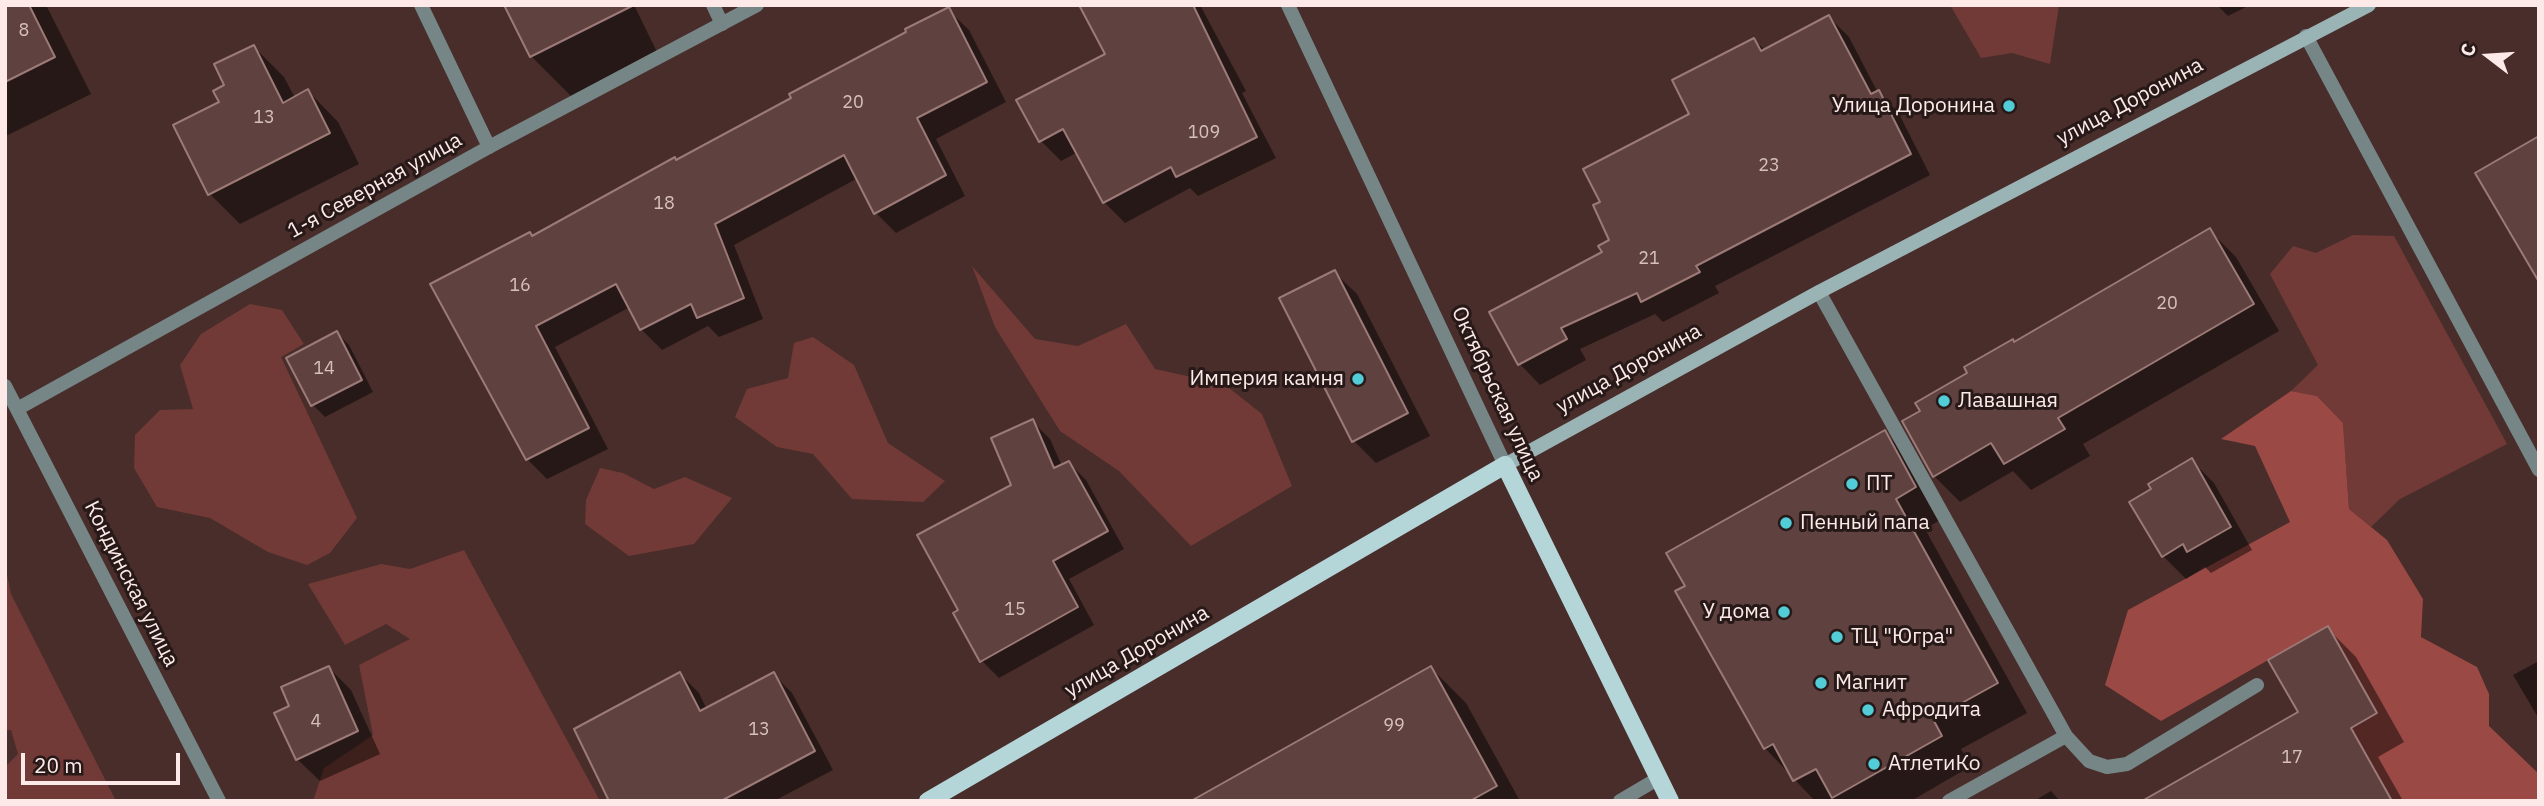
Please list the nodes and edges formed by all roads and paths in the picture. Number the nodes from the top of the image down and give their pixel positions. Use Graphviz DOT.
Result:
graph roads {
  1 [pos="421,5"];
  2 [pos="713,5"];
  3 [pos="757,5"];
  4 [pos="1288,5"];
  5 [pos="2369,5"];
  6 [pos="722,24"];
  7 [pos="2306,36"];
  8 [pos="489,147"];
  9 [pos="1819,292"];
  10 [pos="5,386"];
  11 [pos="17,409"];
  12 [pos="1505,465"];
  13 [pos="2539,470"];
  14 [pos="2257,685"];
  15 [pos="2066,736"];
  16 [pos="1659,778"];
  17 [pos="219,801"];
  18 [pos="928,801"];
  19 [pos="1620,801"];
  20 [pos="1670,801"];
  21 [pos="1949,801"];
  1 -- 8 [label="street"];
  2 -- 6 [label="street"];
  3 -- 6 [label="street, 1-я Северная улица"];
  4 -- 12 [label="street, Октябрьская улица"];
  5 -- 7 [label="main road, улица Доронина"];
  6 -- 8 [label="street, 1-я Северная улица"];
  7 -- 9 [label="main road, улица Доронина"];
  7 -- 13 [label="street"];
  8 -- 11 [label="street, 1-я Северная улица"];
  9 -- 12 [label="main road, улица Доронина"];
  9 -- 15 [label="street"];
  10 -- 11 [label="street, Кондинская улица"];
  11 -- 17 [label="street, Кондинская улица"];
  12 -- 16 [label="main road, Октябрьская улица"];
  12 -- 18 [label="main road, улица Доронина"];
  14 -- 15 [label="street"];
  15 -- 21 [label="street"];
  16 -- 19 [label="street"];
  16 -- 20 [label="main road, Октябрьская улица"];
}
